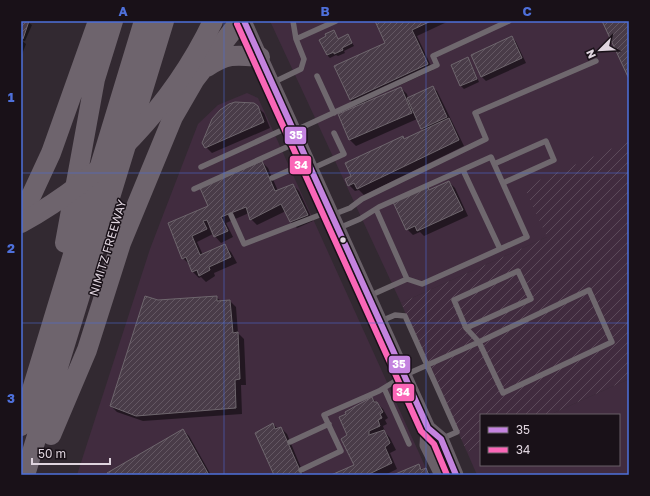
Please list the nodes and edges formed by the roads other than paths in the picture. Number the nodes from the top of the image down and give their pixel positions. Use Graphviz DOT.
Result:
graph roads {
  1 [pos="98,21"];
  2 [pos="113,21"];
  3 [pos="144,21"];
  4 [pos="164,21"];
  5 [pos="177,21"];
  6 [pos="213,21"];
  7 [pos="240,21"];
  8 [pos="244,21"];
  9 [pos="293,21"];
  10 [pos="336,21"];
  11 [pos="509,21"];
  12 [pos="296,39"];
  13 [pos="260,57"];
  14 [pos="596,61"];
  15 [pos="204,69"];
  16 [pos="317,76"];
  17 [pos="272,83"];
  18 [pos="334,113"];
  19 [pos="295,133"];
  20 [pos="334,133"];
  21 [pos="494,164"];
  22 [pos="310,166"];
  23 [pos="202,167"];
  24 [pos="463,170"];
  25 [pos="272,178"];
  26 [pos="503,183"];
  27 [pos="194,189"];
  28 [pos="376,209"];
  29 [pos="21,211"];
  30 [pos="231,215"];
  31 [pos="333,218"];
  32 [pos="21,223"];
  33 [pos="500,249"];
  34 [pos="407,279"];
  35 [pos="368,296"];
  36 [pos="380,322"];
  37 [pos="466,328"];
  38 [pos="479,342"];
  39 [pos="42,357"];
  40 [pos="427,366"];
  41 [pos="404,376"];
  42 [pos="384,388"];
  43 [pos="329,424"];
  44 [pos="21,426"];
  45 [pos="428,428"];
  46 [pos="51,435"];
  47 [pos="440,439"];
  48 [pos="290,442"];
  49 [pos="409,444"];
  50 [pos="301,470"];
  51 [pos="25,475"];
  52 [pos="39,475"];
  53 [pos="442,475"];
  54 [pos="456,475"];
  1 -- 29 [label="highway"];
  2 -- 39 [label="highway"];
  3 -- 39 [label="highway"];
  4 -- 51 [label="highway"];
  5 -- 46 [label="highway, NIMITZ FREEWAY"];
  6 -- 32 [label="highway, bridge"];
  7 -- 15 [label="highway"];
  8 -- 13 [label="main road"];
  9 -- 12 [label="lane"];
  10 -- 12 [label="lane"];
  11 -- 18 [label="lane"];
  12 -- 17 [label="lane"];
  13 -- 15 [label="highway"];
  13 -- 17 [label="main road"];
  14 -- 31 [label="lane"];
  15 -- 46 [label="highway"];
  16 -- 18 [label="lane"];
  17 -- 19 [label="main road"];
  18 -- 19 [label="lane"];
  19 -- 22 [label="main road"];
  19 -- 23 [label="lane"];
  19 -- 27 [label="lane"];
  20 -- 22 [label="lane"];
  21 -- 24 [label="lane"];
  21 -- 26 [label="lane"];
  21 -- 26 [label="lane"];
  22 -- 25 [label="lane"];
  22 -- 31 [label="main road"];
  24 -- 28 [label="lane"];
  24 -- 33 [label="lane"];
  26 -- 33 [label="lane"];
  28 -- 31 [label="lane"];
  28 -- 34 [label="lane"];
  30 -- 31 [label="lane"];
  31 -- 35 [label="main road"];
  33 -- 34 [label="lane"];
  34 -- 35 [label="lane"];
  35 -- 36 [label="main road"];
  36 -- 40 [label="lane"];
  36 -- 41 [label="main road"];
  37 -- 37 [label="lane"];
  37 -- 38 [label="lane"];
  38 -- 38 [label="lane"];
  38 -- 40 [label="lane"];
  39 -- 44 [label="highway"];
  40 -- 41 [label="lane"];
  40 -- 47 [label="lane"];
  41 -- 42 [label="lane"];
  41 -- 45 [label="main road"];
  42 -- 43 [label="lane"];
  42 -- 49 [label="lane"];
  43 -- 48 [label="lane"];
  43 -- 50 [label="lane"];
  45 -- 47 [label="main road"];
  45 -- 53 [label="main road"];
  46 -- 52 [label="highway, NIMITZ FREEWAY"];
  47 -- 54 [label="main road"];
}
